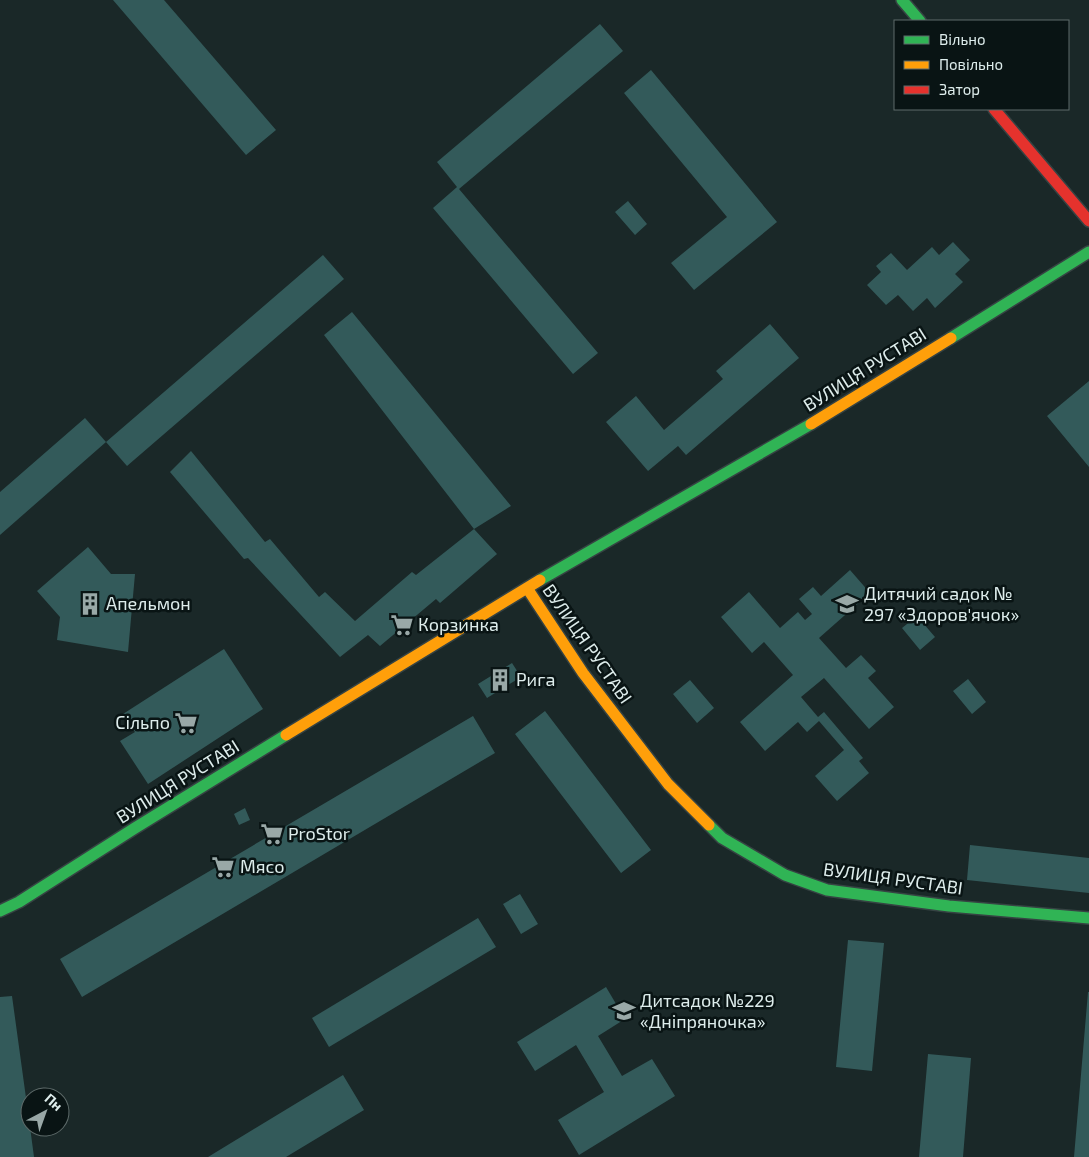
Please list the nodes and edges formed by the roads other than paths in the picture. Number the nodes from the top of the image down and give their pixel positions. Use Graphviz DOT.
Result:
graph roads {
  1 [pos="902,0"];
  2 [pos="919,20"];
  3 [pos="995,110"];
  4 [pos="1089,221"];
  5 [pos="1089,252"];
  6 [pos="527,588"];
  7 [pos="0,911"];
  8 [pos="1089,918"];
  1 -- 2 [label="street"];
  3 -- 4 [label="street"];
  5 -- 6 [label="street, ВУЛИЦЯ РУСТАВІ"];
  6 -- 7 [label="street, ВУЛИЦЯ РУСТАВІ"];
  6 -- 8 [label="street, ВУЛИЦЯ РУСТАВІ"];
}
